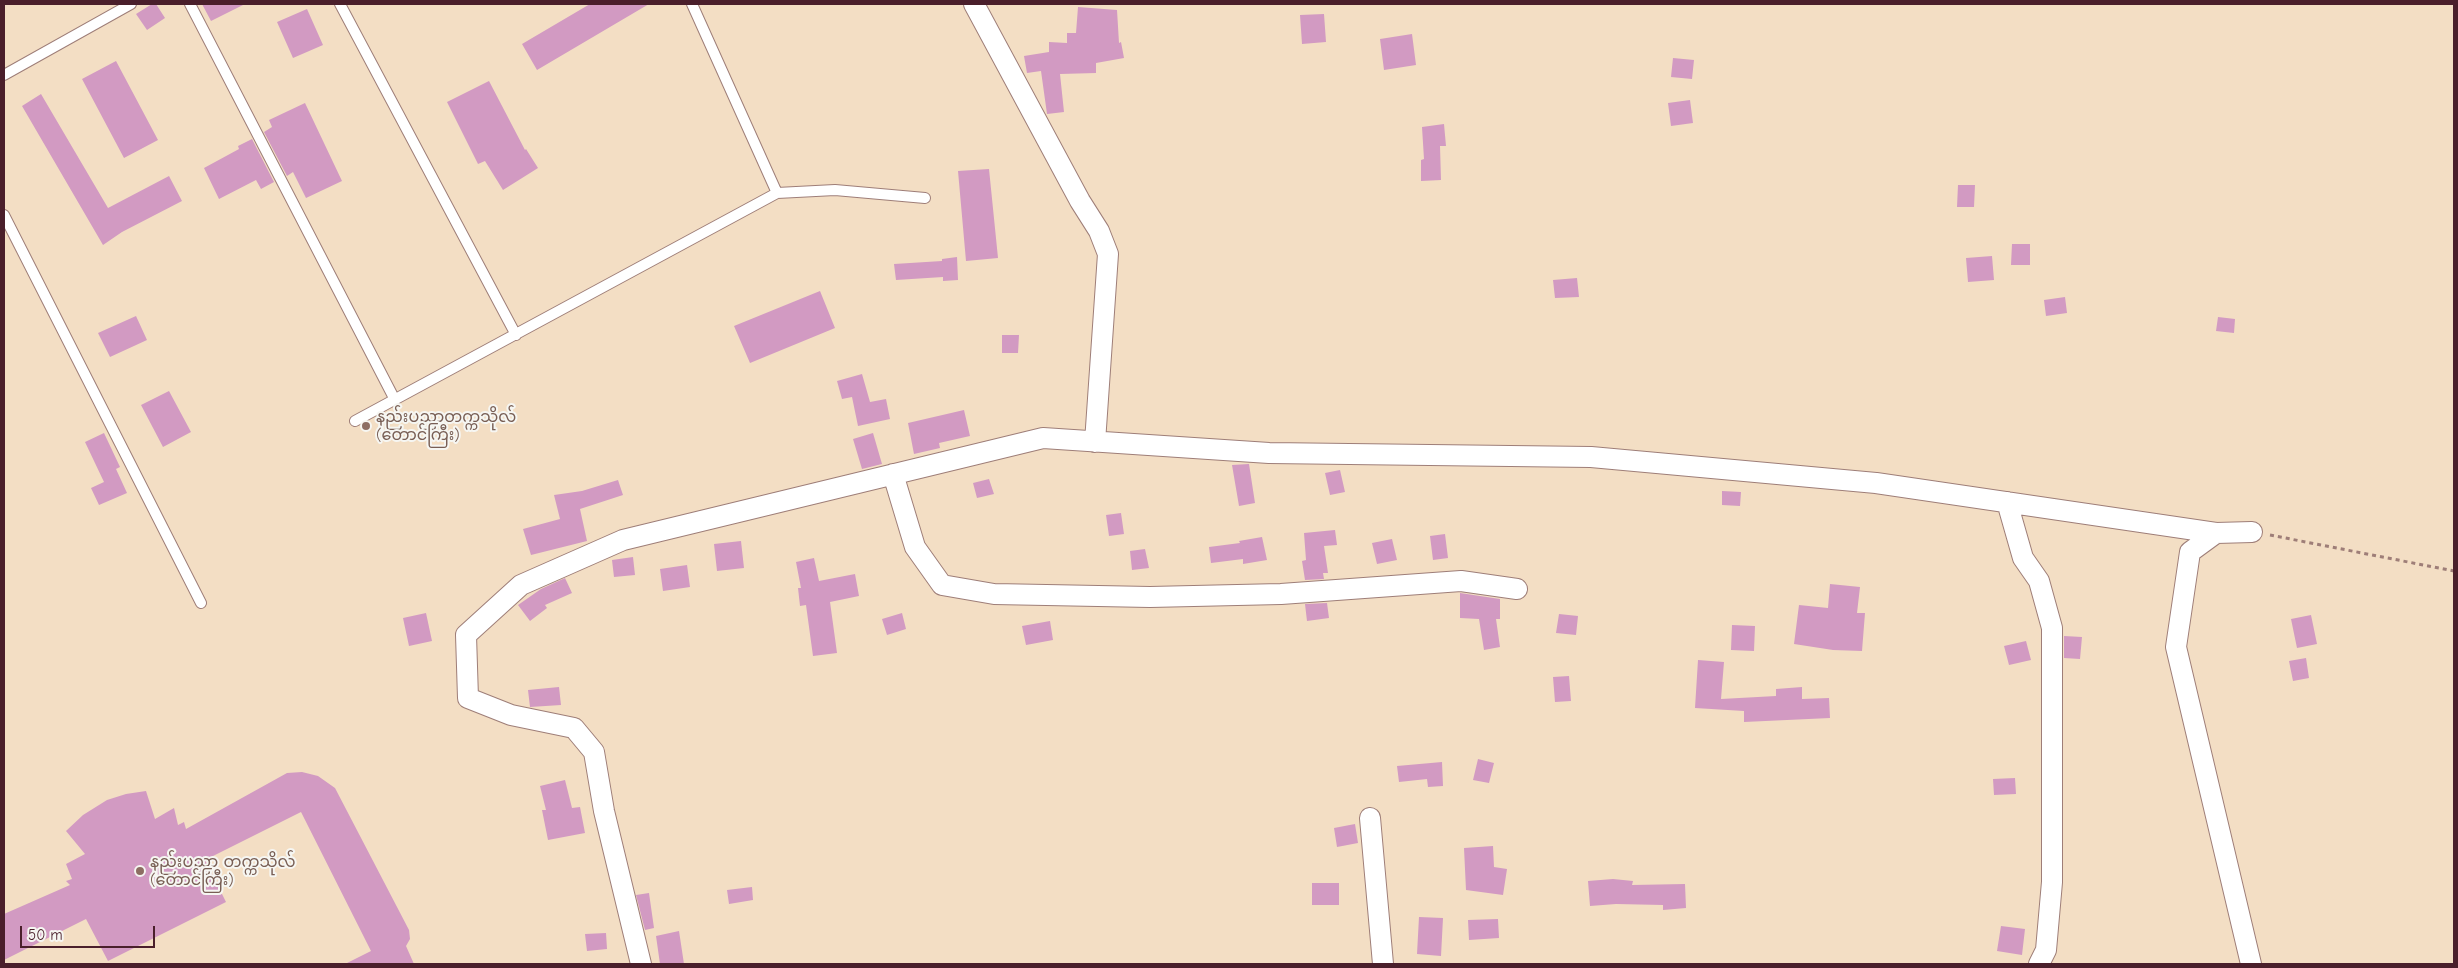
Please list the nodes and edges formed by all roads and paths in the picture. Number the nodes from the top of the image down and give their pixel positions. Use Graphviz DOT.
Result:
graph roads {
  1 [pos="131,4"];
  2 [pos="190,4"];
  3 [pos="340,4"];
  4 [pos="692,4"];
  5 [pos="974,4"];
  6 [pos="4,75"];
  7 [pos="777,193"];
  8 [pos="926,198"];
  9 [pos="4,215"];
  10 [pos="516,336"];
  11 [pos="396,400"];
  12 [pos="355,421"];
  13 [pos="1095,442"];
  14 [pos="893,474"];
  15 [pos="2007,502"];
  16 [pos="2252,532"];
  17 [pos="2216,533"];
  18 [pos="2454,571"];
  19 [pos="1517,589"];
  20 [pos="201,603"];
  21 [pos="1370,818"];
  22 [pos="642,964"];
  23 [pos="1383,964"];
  24 [pos="2039,964"];
  25 [pos="2251,964"];
  1 -- 6 [label="lane"];
  2 -- 11 [label="lane"];
  3 -- 10 [label="lane"];
  4 -- 7 [label="lane"];
  5 -- 13 [label="street"];
  7 -- 8 [label="lane"];
  7 -- 10 [label="lane"];
  9 -- 20 [label="lane"];
  10 -- 11 [label="lane"];
  11 -- 12 [label="lane"];
  13 -- 14 [label="street"];
  13 -- 15 [label="street"];
  14 -- 19 [label="street"];
  14 -- 22 [label="street"];
  15 -- 17 [label="street"];
  15 -- 24 [label="street"];
  16 -- 17 [label="street"];
  16 -- 18 [label="path"];
  17 -- 25 [label="street"];
  21 -- 23 [label="street"];
}
